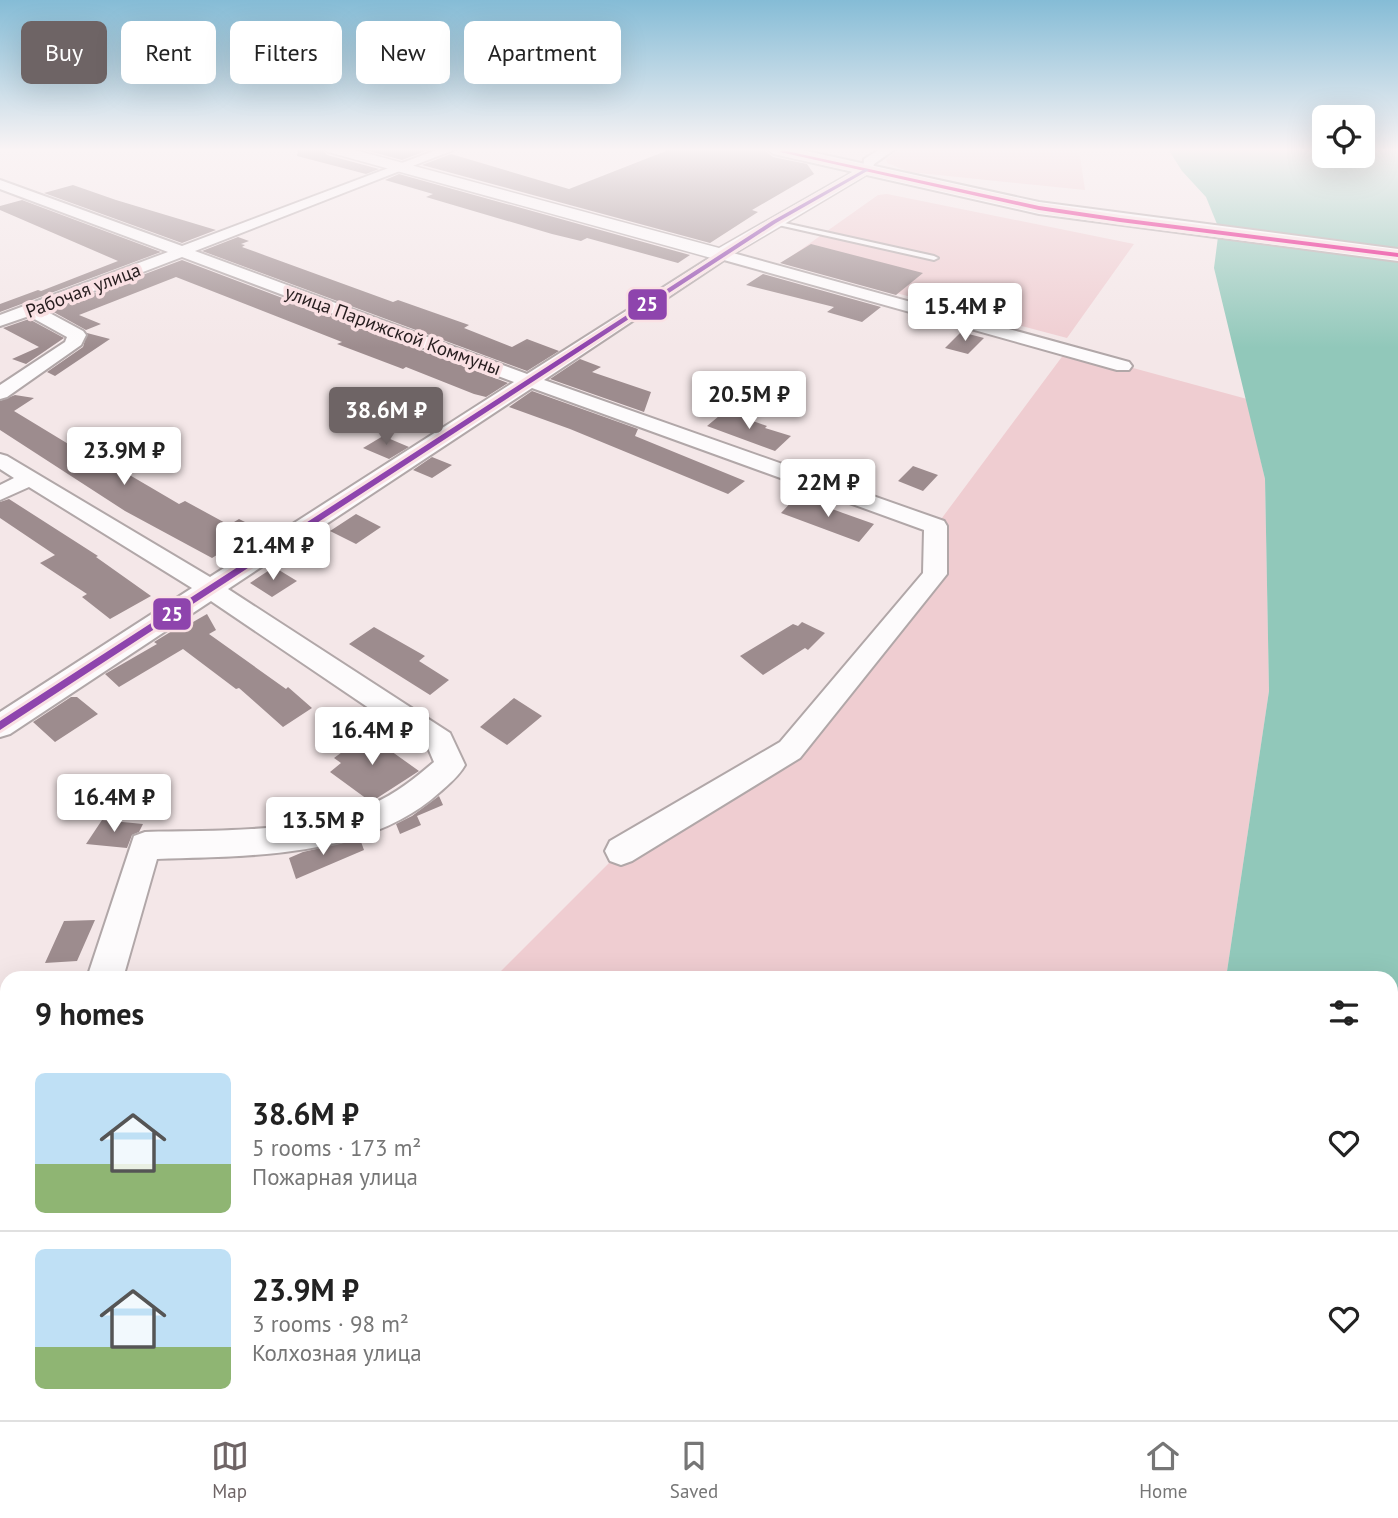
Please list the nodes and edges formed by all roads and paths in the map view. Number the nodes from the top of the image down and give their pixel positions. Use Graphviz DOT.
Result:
graph roads {
  1 [pos="85,215"];
  2 [pos="278,215"];
  3 [pos="577,215"];
  4 [pos="786,215"];
  5 [pos="1091,215"];
  6 [pos="774,222"];
  7 [pos="185,252"];
  8 [pos="722,255"];
  9 [pos="1398,255"];
  10 [pos="934,258"];
  11 [pos="31,310"];
  12 [pos="0,321"];
  13 [pos="1124,366"];
  14 [pos="527,380"];
  15 [pos="0,393"];
  16 [pos="0,460"];
  17 [pos="29,480"];
  18 [pos="0,493"];
  19 [pos="211,589"];
  20 [pos="0,726"];
  21 [pos="621,851"];
  22 [pos="107,971"];
  1 -- 7 [label="street, улица Парижской Коммуны"];
  2 -- 7 [label="street, Рабочая улица"];
  3 -- 8 [label="street"];
  4 -- 6 [label="street"];
  5 -- 9 [label="main road"];
  6 -- 8 [label="street"];
  6 -- 10 [label="lane"];
  7 -- 11 [label="street, Рабочая улица"];
  7 -- 14 [label="street, улица Парижской Коммуны"];
  8 -- 13 [label="street"];
  8 -- 14 [label="street"];
  11 -- 12 [label="street, Рабочая улица"];
  11 -- 15 [label="street"];
  14 -- 19 [label="street"];
  14 -- 21 [label="street, улица Парижской Коммуны"];
  16 -- 17 [label="street"];
  17 -- 18 [label="street"];
  17 -- 19 [label="street"];
  19 -- 20 [label="street"];
  19 -- 22 [label="street"];
}
